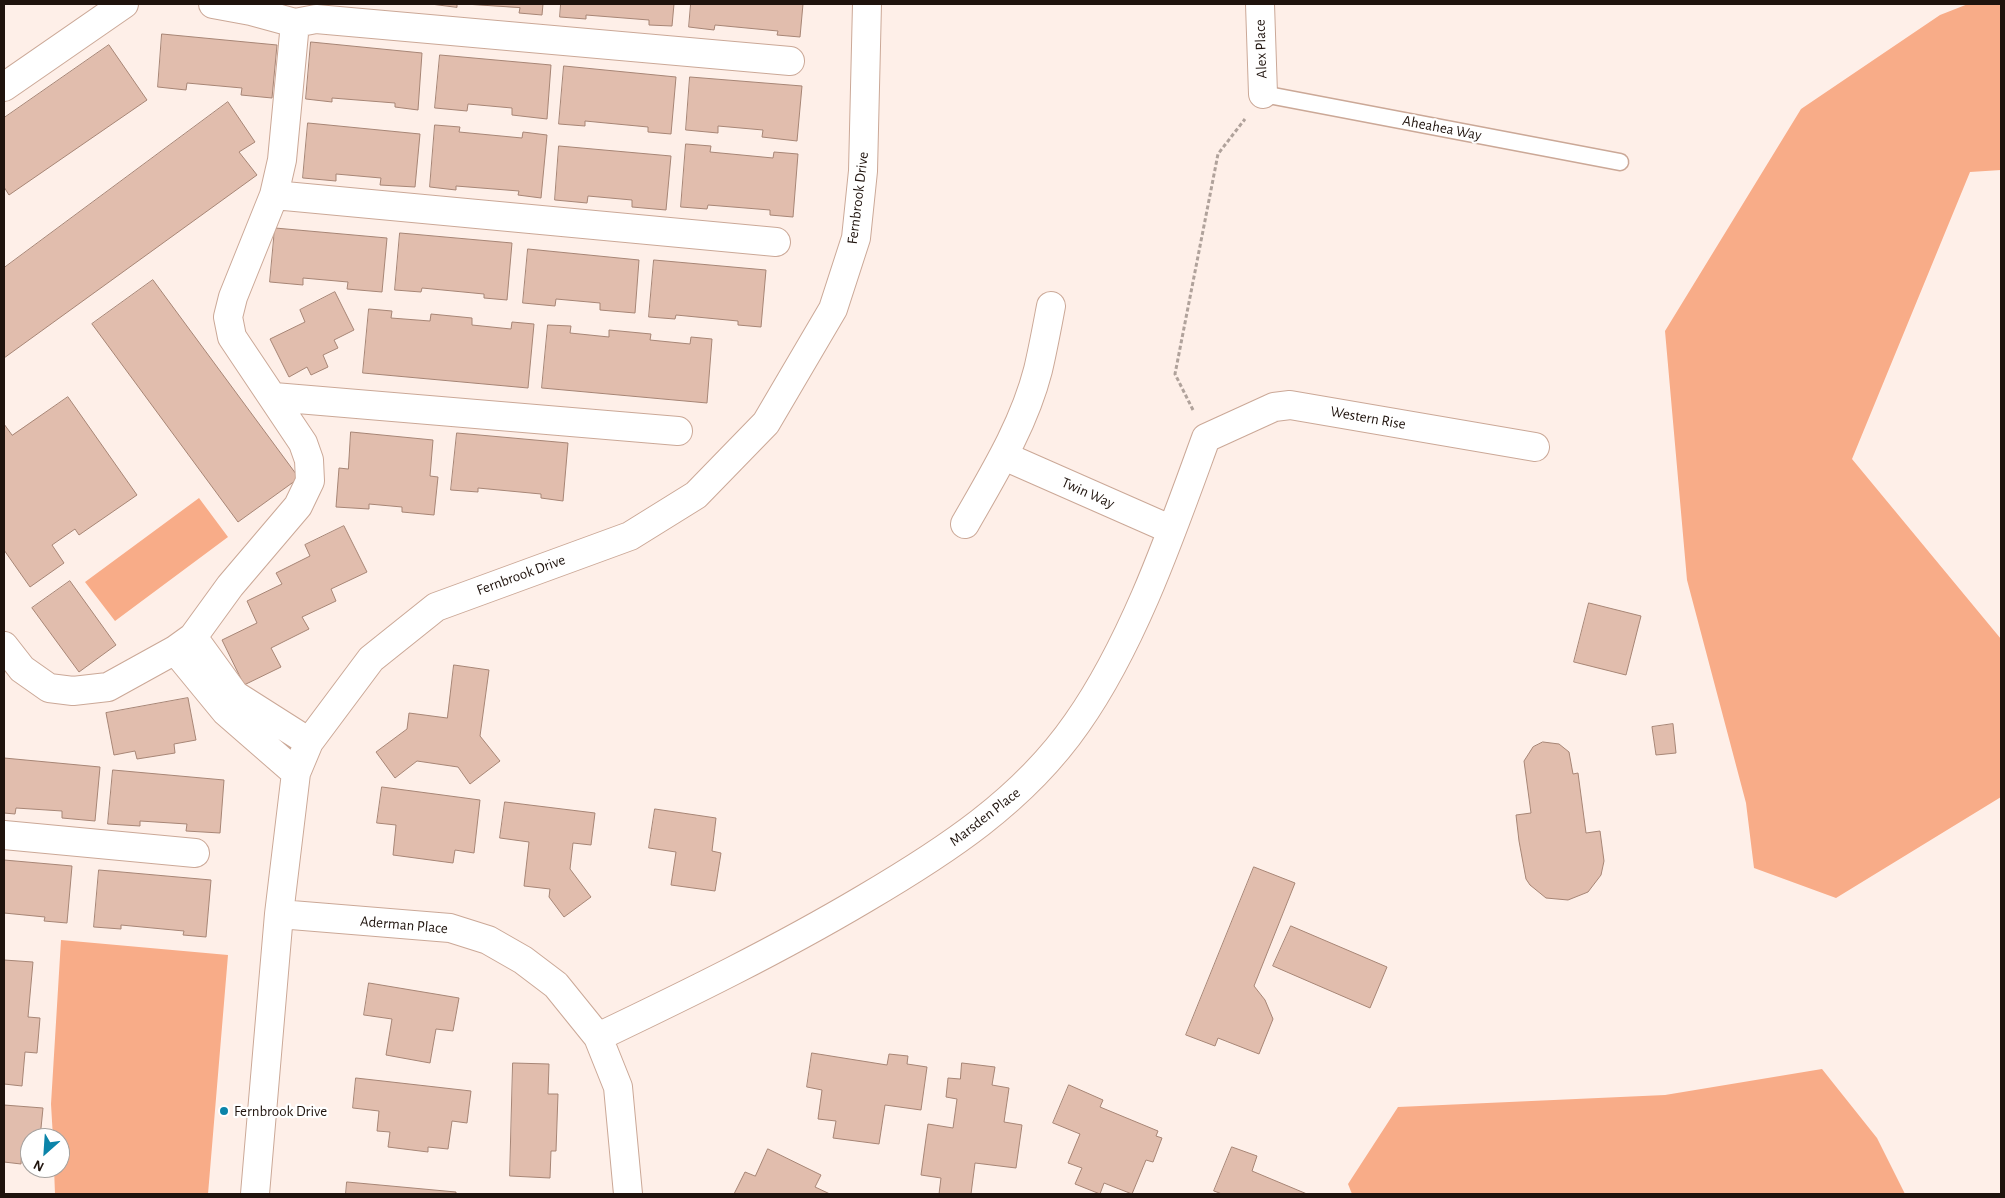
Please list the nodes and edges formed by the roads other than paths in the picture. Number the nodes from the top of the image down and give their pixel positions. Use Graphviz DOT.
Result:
graph roads {
  1 [pos="124,4"];
  2 [pos="213,4"];
  3 [pos="867,4"];
  4 [pos="1260,4"];
  5 [pos="295,24"];
  6 [pos="790,61"];
  7 [pos="4,87"];
  8 [pos="1263,94"];
  9 [pos="1620,162"];
  10 [pos="274,195"];
  11 [pos="776,242"];
  12 [pos="1051,306"];
  13 [pos="274,397"];
  14 [pos="678,430"];
  15 [pos="1206,438"];
  16 [pos="1535,447"];
  17 [pos="1004,456"];
  18 [pos="966,524"];
  19 [pos="1172,530"];
  20 [pos="184,644"];
  21 [pos="4,646"];
  22 [pos="309,742"];
  23 [pos="296,773"];
  24 [pos="4,835"];
  25 [pos="195,853"];
  26 [pos="279,914"];
  27 [pos="598,1037"];
  28 [pos="255,1194"];
  29 [pos="628,1194"];
  1 -- 7 [label="street"];
  2 -- 5 [label="street"];
  3 -- 22 [label="street, Fernbrook Drive"];
  4 -- 8 [label="street, Alex Place"];
  5 -- 6 [label="street"];
  5 -- 10 [label="street"];
  8 -- 9 [label="lane, Aheahea Way"];
  10 -- 11 [label="street"];
  10 -- 13 [label="street"];
  12 -- 17 [label="street"];
  13 -- 14 [label="street"];
  13 -- 20 [label="street"];
  15 -- 16 [label="street, Western Rise"];
  15 -- 19 [label="street, Marsden Place"];
  17 -- 18 [label="street"];
  17 -- 19 [label="street, Twin Way"];
  19 -- 27 [label="street, Marsden Place"];
  20 -- 21 [label="street"];
  20 -- 22 [label="street"];
  20 -- 23 [label="street"];
  22 -- 23 [label="street, Fernbrook Drive"];
  23 -- 26 [label="street, Fernbrook Drive"];
  24 -- 25 [label="street"];
  26 -- 27 [label="street, Aderman Place"];
  26 -- 28 [label="street, Fernbrook Drive"];
  27 -- 29 [label="street, Aderman Place"];
}
